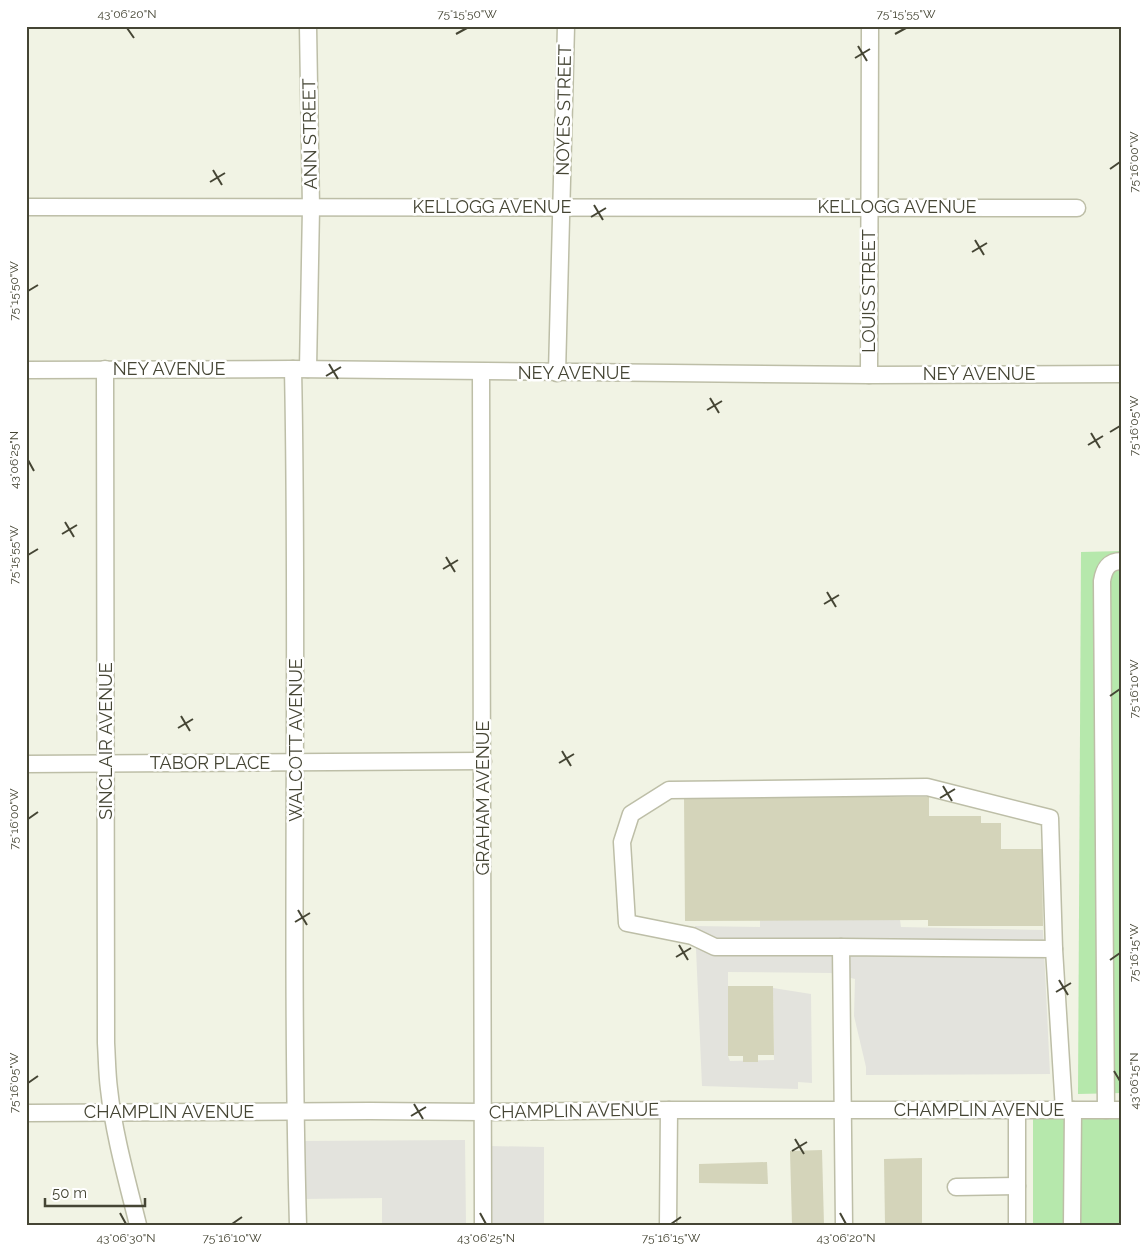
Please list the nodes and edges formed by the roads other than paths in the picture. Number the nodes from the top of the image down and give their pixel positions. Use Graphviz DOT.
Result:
graph roads {
  1 [pos="308,26"];
  2 [pos="566,26"];
  3 [pos="870,26"];
  4 [pos="870,206"];
  5 [pos="26,207"];
  6 [pos="562,207"];
  7 [pos="311,208"];
  8 [pos="1077,208"];
  9 [pos="310,242"];
  10 [pos="301,369"];
  11 [pos="26,370"];
  12 [pos="105,370"];
  13 [pos="481,372"];
  14 [pos="557,373"];
  15 [pos="1122,374"];
  16 [pos="869,375"];
  17 [pos="1122,561"];
  18 [pos="483,761"];
  19 [pos="107,763"];
  20 [pos="296,763"];
  21 [pos="26,764"];
  22 [pos="841,947"];
  23 [pos="1054,949"];
  24 [pos="669,1110"];
  25 [pos="1017,1110"];
  26 [pos="1068,1110"];
  27 [pos="1114,1110"];
  28 [pos="843,1111"];
  29 [pos="295,1112"];
  30 [pos="483,1112"];
  31 [pos="26,1113"];
  32 [pos="112,1113"];
  33 [pos="1017,1186"];
  34 [pos="956,1187"];
  35 [pos="138,1225"];
  36 [pos="298,1225"];
  37 [pos="483,1225"];
  38 [pos="668,1225"];
  39 [pos="844,1225"];
  40 [pos="1017,1225"];
  41 [pos="1072,1225"];
  1 -- 7 [label="street, ANN STREET"];
  2 -- 6 [label="street, NOYES STREET"];
  3 -- 4 [label="street, LOUIS STREET"];
  4 -- 6 [label="street, KELLOGG AVENUE"];
  4 -- 8 [label="street, KELLOGG AVENUE"];
  4 -- 16 [label="street, LOUIS STREET"];
  5 -- 7 [label="street, KELLOGG AVENUE"];
  6 -- 7 [label="street, KELLOGG AVENUE"];
  6 -- 14 [label="street, NOYES STREET"];
  7 -- 9 [label="street, ANN STREET"];
  9 -- 10 [label="street, WALCOTT AVENUE"];
  10 -- 12 [label="street, NEY AVENUE"];
  10 -- 13 [label="street, NEY AVENUE"];
  10 -- 20 [label="street, WALCOTT AVENUE"];
  11 -- 12 [label="street, NEY AVENUE"];
  12 -- 19 [label="street, SINCLAIR AVENUE"];
  13 -- 14 [label="street, NEY AVENUE"];
  13 -- 18 [label="street, GRAHAM AVENUE"];
  14 -- 16 [label="street, NEY AVENUE"];
  15 -- 16 [label="street, NEY AVENUE"];
  17 -- 27 [label="street"];
  18 -- 20 [label="street, TABOR PLACE"];
  18 -- 30 [label="street, GRAHAM AVENUE"];
  19 -- 20 [label="street, TABOR PLACE"];
  19 -- 21 [label="street, TABOR PLACE"];
  19 -- 32 [label="street, SINCLAIR AVENUE"];
  20 -- 29 [label="street, WALCOTT AVENUE"];
  22 -- 23 [label="street"];
  22 -- 23 [label="street"];
  22 -- 28 [label="street"];
  23 -- 26 [label="street"];
  24 -- 28 [label="street, CHAMPLIN AVENUE"];
  24 -- 30 [label="street, CHAMPLIN AVENUE"];
  24 -- 38 [label="street"];
  25 -- 26 [label="street, CHAMPLIN AVENUE"];
  25 -- 28 [label="street, CHAMPLIN AVENUE"];
  25 -- 33 [label="street"];
  26 -- 27 [label="street, CHAMPLIN AVENUE"];
  26 -- 41 [label="street"];
  28 -- 39 [label="street"];
  29 -- 30 [label="street, CHAMPLIN AVENUE"];
  29 -- 32 [label="street, CHAMPLIN AVENUE"];
  29 -- 36 [label="street, WALCOTT AVENUE"];
  30 -- 37 [label="street, GRAHAM AVENUE"];
  31 -- 32 [label="street, CHAMPLIN AVENUE"];
  32 -- 35 [label="street, SINCLAIR AVENUE"];
  33 -- 34 [label="street"];
  33 -- 40 [label="street"];
}
